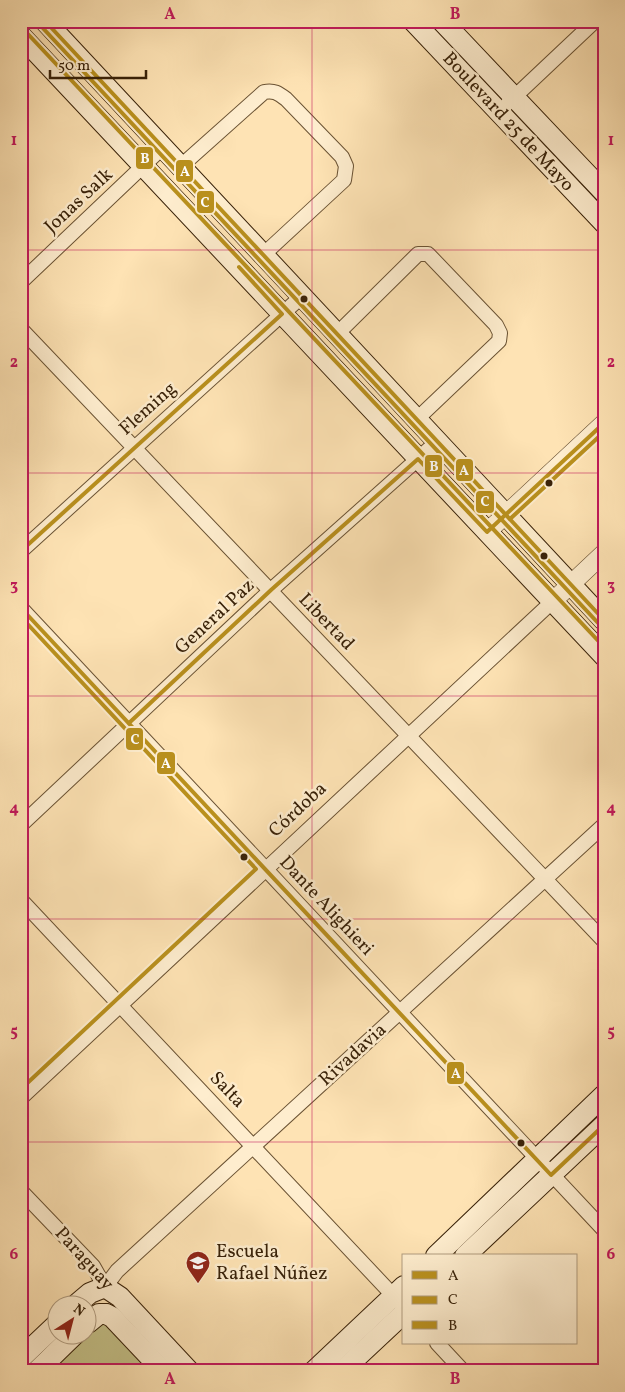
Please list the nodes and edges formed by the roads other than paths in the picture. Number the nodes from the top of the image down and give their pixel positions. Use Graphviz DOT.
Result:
graph roads {
  1 [pos="45,21"];
  2 [pos="413,21"];
  3 [pos="442,21"];
  4 [pos="594,21"];
  5 [pos="21,36"];
  6 [pos="514,97"];
  7 [pos="499,112"];
  8 [pos="162,148"];
  9 [pos="144,166"];
  10 [pos="180,167"];
  11 [pos="604,192"];
  12 [pos="604,223"];
  13 [pos="263,255"];
  14 [pos="21,282"];
  15 [pos="301,296"];
  16 [pos="282,314"];
  17 [pos="21,329"];
  18 [pos="337,334"];
  19 [pos="417,418"];
  20 [pos="604,423"];
  21 [pos="438,441"];
  22 [pos="133,448"];
  23 [pos="418,459"];
  24 [pos="506,514"];
  25 [pos="487,532"];
  26 [pos="21,551"];
  27 [pos="604,553"];
  28 [pos="570,585"];
  29 [pos="271,590"];
  30 [pos="553,601"];
  31 [pos="21,608"];
  32 [pos="604,620"];
  33 [pos="604,656"];
  34 [pos="129,724"];
  35 [pos="409,735"];
  36 [pos="21,825"];
  37 [pos="604,825"];
  38 [pos="266,869"];
  39 [pos="546,878"];
  40 [pos="21,900"];
  41 [pos="604,941"];
  42 [pos="120,1006"];
  43 [pos="400,1013"];
  44 [pos="604,1096"];
  45 [pos="21,1098"];
  46 [pos="604,1125"];
  47 [pos="254,1146"];
  48 [pos="536,1159"];
  49 [pos="551,1175"];
  50 [pos="21,1190"];
  51 [pos="604,1230"];
  52 [pos="438,1254"];
  53 [pos="467,1254"];
  54 [pos="105,1287"];
  55 [pos="89,1294"];
  56 [pos="401,1301"];
  57 [pos="106,1314"];
  58 [pos="98,1316"];
  59 [pos="48,1332"];
  60 [pos="65,1344"];
  61 [pos="438,1344"];
  62 [pos="21,1358"];
  63 [pos="37,1371"];
  64 [pos="163,1371"];
  65 [pos="189,1371"];
  66 [pos="314,1371"];
  67 [pos="342,1371"];
  68 [pos="463,1371"];
  1 -- 8 [label="main road"];
  2 -- 7 [label="main road, Boulevard 25 de Mayo"];
  3 -- 6 [label="main road, Boulevard 25 de Mayo"];
  4 -- 6 [label="street"];
  5 -- 9 [label="main road"];
  6 -- 7 [label="street"];
  6 -- 11 [label="main road, Boulevard 25 de Mayo"];
  7 -- 12 [label="main road, Boulevard 25 de Mayo"];
  8 -- 9 [label="street, Jonas Salk"];
  8 -- 10 [label="main road"];
  9 -- 14 [label="street, Jonas Salk"];
  9 -- 16 [label="main road"];
  10 -- 13 [label="main road"];
  10 -- 13 [label="street"];
  13 -- 15 [label="main road"];
  15 -- 16 [label="street, Fleming"];
  15 -- 18 [label="main road"];
  16 -- 22 [label="street, Fleming"];
  16 -- 23 [label="main road"];
  17 -- 22 [label="street, Libertad"];
  18 -- 19 [label="main road"];
  18 -- 19 [label="street"];
  19 -- 21 [label="main road"];
  20 -- 24 [label="street"];
  21 -- 23 [label="street, General Paz"];
  21 -- 24 [label="main road"];
  22 -- 26 [label="street, Fleming"];
  22 -- 29 [label="street, Libertad"];
  23 -- 25 [label="main road"];
  23 -- 29 [label="street, General Paz"];
  24 -- 25 [label="street"];
  24 -- 28 [label="main road"];
  25 -- 30 [label="main road"];
  27 -- 28 [label="street, Córdoba"];
  28 -- 30 [label="street, Córdoba"];
  28 -- 32 [label="main road"];
  29 -- 34 [label="street, General Paz"];
  29 -- 35 [label="street, Libertad"];
  30 -- 33 [label="main road"];
  30 -- 35 [label="street, Córdoba"];
  31 -- 34 [label="street, Dante Alighieri"];
  34 -- 36 [label="street, General Paz"];
  34 -- 38 [label="street, Dante Alighieri"];
  35 -- 38 [label="street, Córdoba"];
  35 -- 39 [label="street, Libertad"];
  37 -- 39 [label="street, Rivadavia"];
  38 -- 42 [label="street, Córdoba"];
  38 -- 43 [label="street, Dante Alighieri"];
  39 -- 41 [label="street, Libertad"];
  39 -- 43 [label="street, Rivadavia"];
  40 -- 42 [label="street, Salta"];
  42 -- 45 [label="street, Córdoba"];
  42 -- 47 [label="street, Salta"];
  43 -- 47 [label="street, Rivadavia"];
  43 -- 48 [label="street, Dante Alighieri"];
  44 -- 48 [label="main road"];
  46 -- 49 [label="main road"];
  47 -- 54 [label="street, Rivadavia"];
  47 -- 56 [label="street, Salta"];
  48 -- 49 [label="street, Dante Alighieri"];
  48 -- 52 [label="main road"];
  49 -- 51 [label="street, Dante Alighieri"];
  49 -- 53 [label="main road"];
  50 -- 54 [label="street, Paraguay"];
  54 -- 55 [label="main road, Rivadavia"];
  54 -- 57 [label="main road"];
  54 -- 65 [label="main road, Paraguay"];
  56 -- 66 [label="main road"];
  56 -- 67 [label="main road"];
  57 -- 58 [label="main road"];
  57 -- 64 [label="main road, Paraguay"];
  59 -- 62 [label="main road"];
  60 -- 63 [label="main road"];
  61 -- 68 [label="street"];
}
